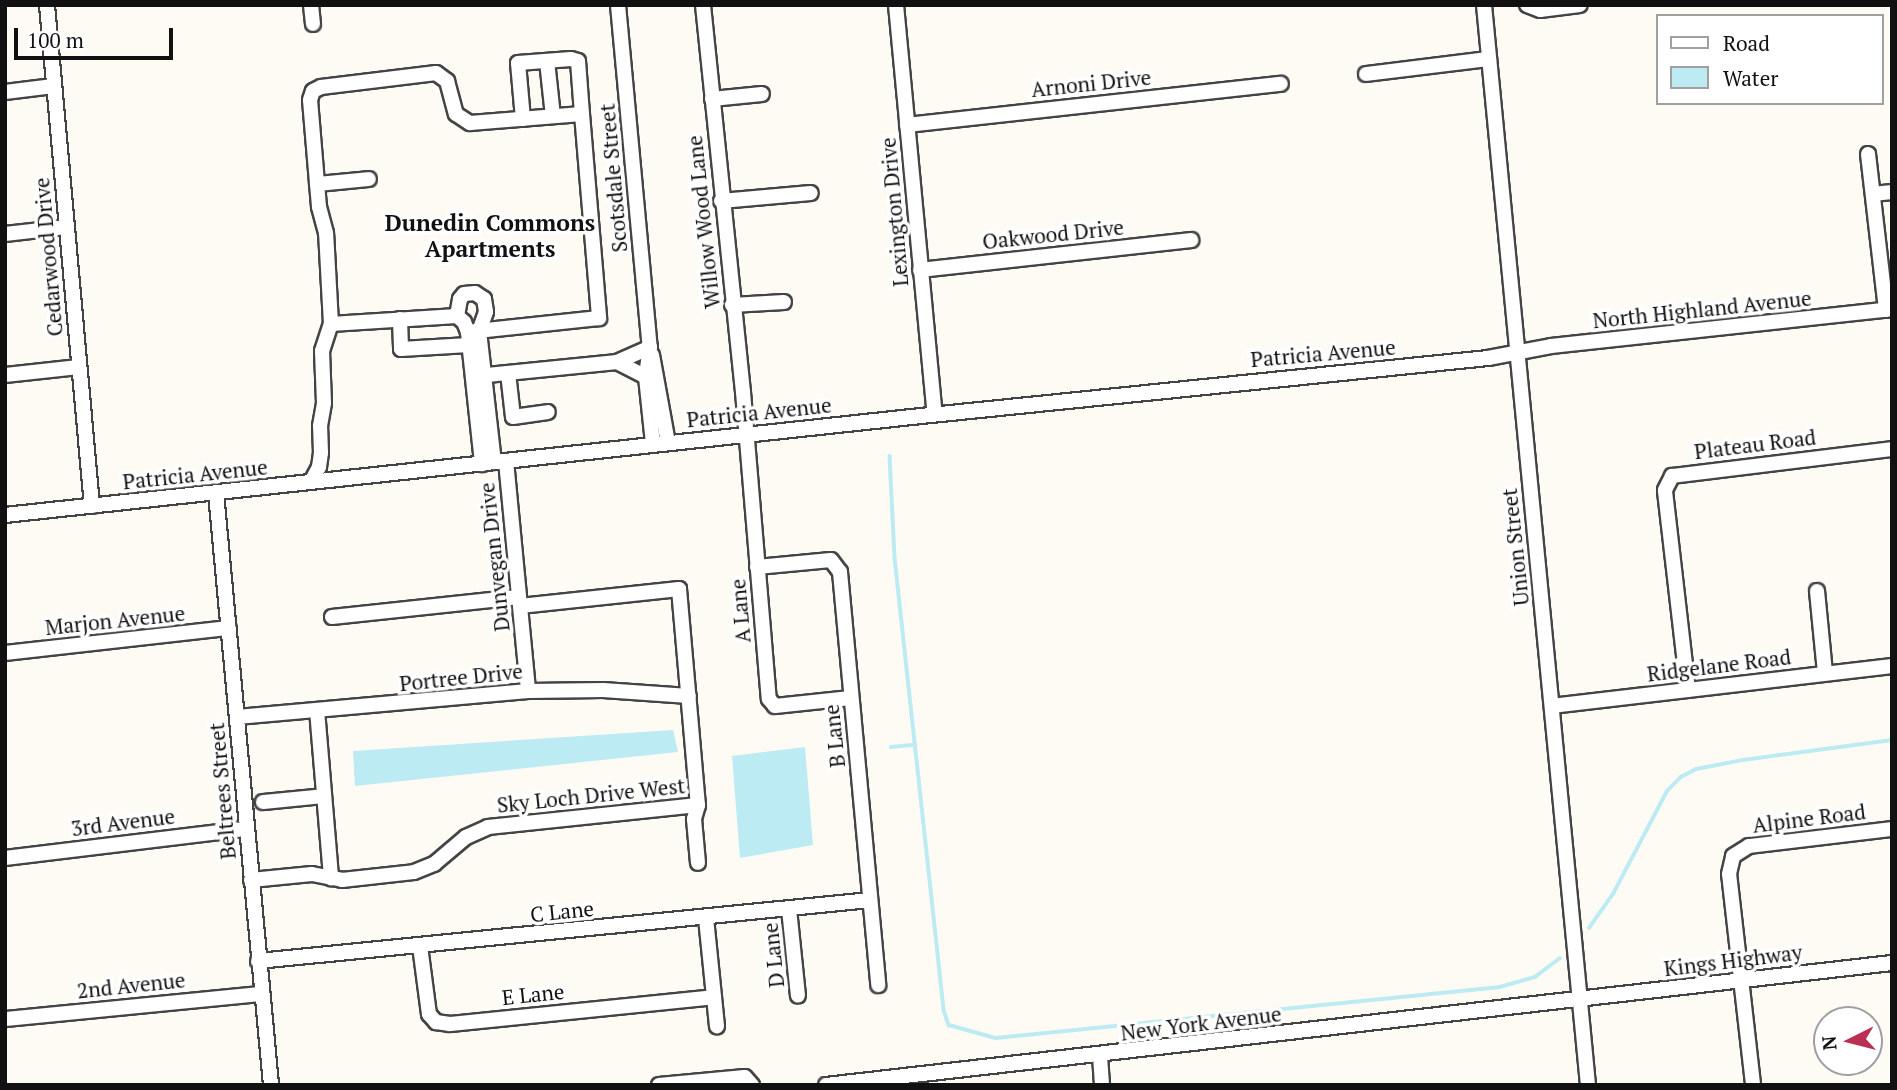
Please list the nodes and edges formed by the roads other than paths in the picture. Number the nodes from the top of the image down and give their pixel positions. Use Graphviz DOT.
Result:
graph roads {
  1 [pos="47,5"];
  2 [pos="311,5"];
  3 [pos="618,5"];
  4 [pos="703,5"];
  5 [pos="896,5"];
  6 [pos="1484,5"];
  7 [pos="1527,5"];
  8 [pos="1580,5"];
  9 [pos="313,24"];
  10 [pos="1489,59"];
  11 [pos="547,61"];
  12 [pos="1366,74"];
  13 [pos="1281,84"];
  14 [pos="54,86"];
  15 [pos="5,92"];
  16 [pos="762,94"];
  17 [pos="712,99"];
  18 [pos="582,114"];
  19 [pos="553,116"];
  20 [pos="523,119"];
  21 [pos="907,125"];
  22 [pos="1868,153"];
  23 [pos="369,179"];
  24 [pos="317,184"];
  25 [pos="1892,192"];
  26 [pos="811,193"];
  27 [pos="1873,194"];
  28 [pos="721,201"];
  29 [pos="66,227"];
  30 [pos="5,233"];
  31 [pos="1191,240"];
  32 [pos="920,270"];
  33 [pos="784,302"];
  34 [pos="732,305"];
  35 [pos="1889,310"];
  36 [pos="457,316"];
  37 [pos="400,319"];
  38 [pos="331,324"];
  39 [pos="472,336"];
  40 [pos="650,347"];
  41 [pos="1517,352"];
  42 [pos="617,362"];
  43 [pos="79,368"];
  44 [pos="508,373"];
  45 [pos="5,375"];
  46 [pos="479,376"];
  47 [pos="646,377"];
  48 [pos="548,412"];
  49 [pos="935,414"];
  50 [pos="746,434"];
  51 [pos="661,444"];
  52 [pos="1892,449"];
  53 [pos="494,462"];
  54 [pos="312,482"];
  55 [pos="216,493"];
  56 [pos="92,506"];
  57 [pos="5,515"];
  58 [pos="757,567"];
  59 [pos="1817,592"];
  60 [pos="519,601"];
  61 [pos="332,617"];
  62 [pos="229,628"];
  63 [pos="5,653"];
  64 [pos="1892,666"];
  65 [pos="1825,673"];
  66 [pos="1688,690"];
  67 [pos="528,691"];
  68 [pos="689,696"];
  69 [pos="851,698"];
  70 [pos="1552,706"];
  71 [pos="317,710"];
  72 [pos="237,717"];
  73 [pos="324,796"];
  74 [pos="263,802"];
  75 [pos="698,805"];
  76 [pos="246,829"];
  77 [pos="1892,829"];
  78 [pos="5,858"];
  79 [pos="698,863"];
  80 [pos="331,878"];
  81 [pos="251,880"];
  82 [pos="870,900"];
  83 [pos="789,909"];
  84 [pos="706,918"];
  85 [pos="420,946"];
  86 [pos="258,961"];
  87 [pos="1892,963"];
  88 [pos="1742,980"];
  89 [pos="878,985"];
  90 [pos="261,994"];
  91 [pos="798,996"];
  92 [pos="714,997"];
  93 [pos="1580,1000"];
  94 [pos="5,1018"];
  95 [pos="717,1026"];
  96 [pos="1100,1056"];
  97 [pos="973,1068"];
  98 [pos="836,1084"];
  99 [pos="1753,1084"];
  100 [pos="271,1085"];
  101 [pos="659,1085"];
  102 [pos="752,1085"];
  103 [pos="975,1085"];
  104 [pos="1102,1085"];
  105 [pos="1588,1085"];
  1 -- 14 [label="street, Cedarwood Drive"];
  2 -- 9 [label="street"];
  3 -- 40 [label="street, Scotsdale Street"];
  4 -- 17 [label="street, Willow Wood Lane"];
  5 -- 21 [label="street, Lexington Drive"];
  6 -- 10 [label="street, Union Street"];
  7 -- 8 [label="street"];
  10 -- 12 [label="street"];
  10 -- 41 [label="street, Union Street"];
  11 -- 18 [label="street"];
  11 -- 19 [label="street"];
  11 -- 20 [label="street"];
  13 -- 21 [label="street, Arnoni Drive"];
  14 -- 15 [label="street"];
  14 -- 29 [label="street, Cedarwood Drive"];
  16 -- 17 [label="street"];
  17 -- 28 [label="street, Willow Wood Lane"];
  18 -- 19 [label="street"];
  18 -- 39 [label="street"];
  19 -- 20 [label="street"];
  20 -- 24 [label="street"];
  21 -- 32 [label="street, Lexington Drive"];
  22 -- 27 [label="street"];
  23 -- 24 [label="street"];
  24 -- 38 [label="street"];
  25 -- 27 [label="street"];
  26 -- 28 [label="street"];
  27 -- 35 [label="street"];
  28 -- 34 [label="street, Willow Wood Lane"];
  29 -- 30 [label="street"];
  29 -- 43 [label="street, Cedarwood Drive"];
  31 -- 32 [label="street, Oakwood Drive"];
  32 -- 49 [label="street, Lexington Drive"];
  33 -- 34 [label="street"];
  34 -- 50 [label="street, Willow Wood Lane"];
  35 -- 41 [label="street, North Highland Avenue"];
  36 -- 37 [label="street"];
  36 -- 39 [label="street"];
  36 -- 39 [label="street, Dunvegan Drive"];
  37 -- 38 [label="street"];
  37 -- 39 [label="street"];
  38 -- 54 [label="street"];
  39 -- 46 [label="street, Dunvegan Drive"];
  40 -- 42 [label="street"];
  40 -- 47 [label="street, Scotsdale Street"];
  40 -- 51 [label="street, Scotsdale Street"];
  41 -- 49 [label="street, Patricia Avenue"];
  41 -- 70 [label="street, Union Street"];
  42 -- 44 [label="street"];
  42 -- 47 [label="street"];
  43 -- 45 [label="street"];
  43 -- 56 [label="street, Cedarwood Drive"];
  44 -- 46 [label="street"];
  44 -- 48 [label="street"];
  46 -- 53 [label="street, Dunvegan Drive"];
  47 -- 51 [label="street, Scotsdale Street"];
  49 -- 50 [label="street, Patricia Avenue"];
  50 -- 51 [label="street, Patricia Avenue"];
  50 -- 58 [label="street, A Lane"];
  51 -- 53 [label="street, Patricia Avenue"];
  52 -- 66 [label="street, Plateau Road"];
  53 -- 54 [label="street, Patricia Avenue"];
  53 -- 60 [label="street, Dunvegan Drive"];
  54 -- 55 [label="street, Patricia Avenue"];
  55 -- 56 [label="street, Patricia Avenue"];
  55 -- 62 [label="street, Beltrees Street"];
  56 -- 57 [label="street, Patricia Avenue"];
  58 -- 69 [label="street, B Lane"];
  58 -- 69 [label="street, A Lane"];
  59 -- 65 [label="street"];
  60 -- 61 [label="street"];
  60 -- 67 [label="street, Dunvegan Drive"];
  60 -- 68 [label="street"];
  62 -- 63 [label="street, Marjon Avenue"];
  62 -- 72 [label="street, Beltrees Street"];
  64 -- 65 [label="street, Ridgelane Road"];
  65 -- 66 [label="street, Ridgelane Road"];
  66 -- 70 [label="street, Ridgelane Road"];
  67 -- 68 [label="street, Portree Drive"];
  67 -- 71 [label="street, Portree Drive"];
  68 -- 75 [label="street"];
  69 -- 82 [label="street, B Lane"];
  70 -- 93 [label="street, Union Street"];
  71 -- 72 [label="street, Portree Drive"];
  71 -- 73 [label="street"];
  72 -- 76 [label="street, Beltrees Street"];
  73 -- 74 [label="street"];
  73 -- 80 [label="street"];
  75 -- 79 [label="street"];
  75 -- 80 [label="street, Sky Loch Drive West"];
  76 -- 78 [label="street, 3rd Avenue"];
  76 -- 81 [label="street, Beltrees Street"];
  77 -- 88 [label="street, Alpine Road"];
  80 -- 81 [label="street, Sky Loch Drive West"];
  81 -- 86 [label="street, Beltrees Street"];
  82 -- 83 [label="street, C Lane"];
  82 -- 89 [label="street, B Lane"];
  83 -- 84 [label="street, C Lane"];
  83 -- 91 [label="street, D Lane"];
  84 -- 85 [label="street, C Lane"];
  84 -- 92 [label="street"];
  85 -- 86 [label="street, C Lane"];
  85 -- 92 [label="street, E Lane"];
  86 -- 90 [label="street, Beltrees Street"];
  87 -- 88 [label="street, Kings Highway"];
  88 -- 93 [label="street, Kings Highway"];
  88 -- 99 [label="street, Alpine Road"];
  90 -- 94 [label="street, 2nd Avenue"];
  90 -- 100 [label="street, Beltrees Street"];
  92 -- 95 [label="street"];
  93 -- 96 [label="street, New York Avenue"];
  93 -- 105 [label="street, Union Street"];
  96 -- 97 [label="street, New York Avenue"];
  96 -- 104 [label="street"];
  97 -- 98 [label="street, New York Avenue"];
  97 -- 103 [label="street"];
  101 -- 102 [label="street"];
}
